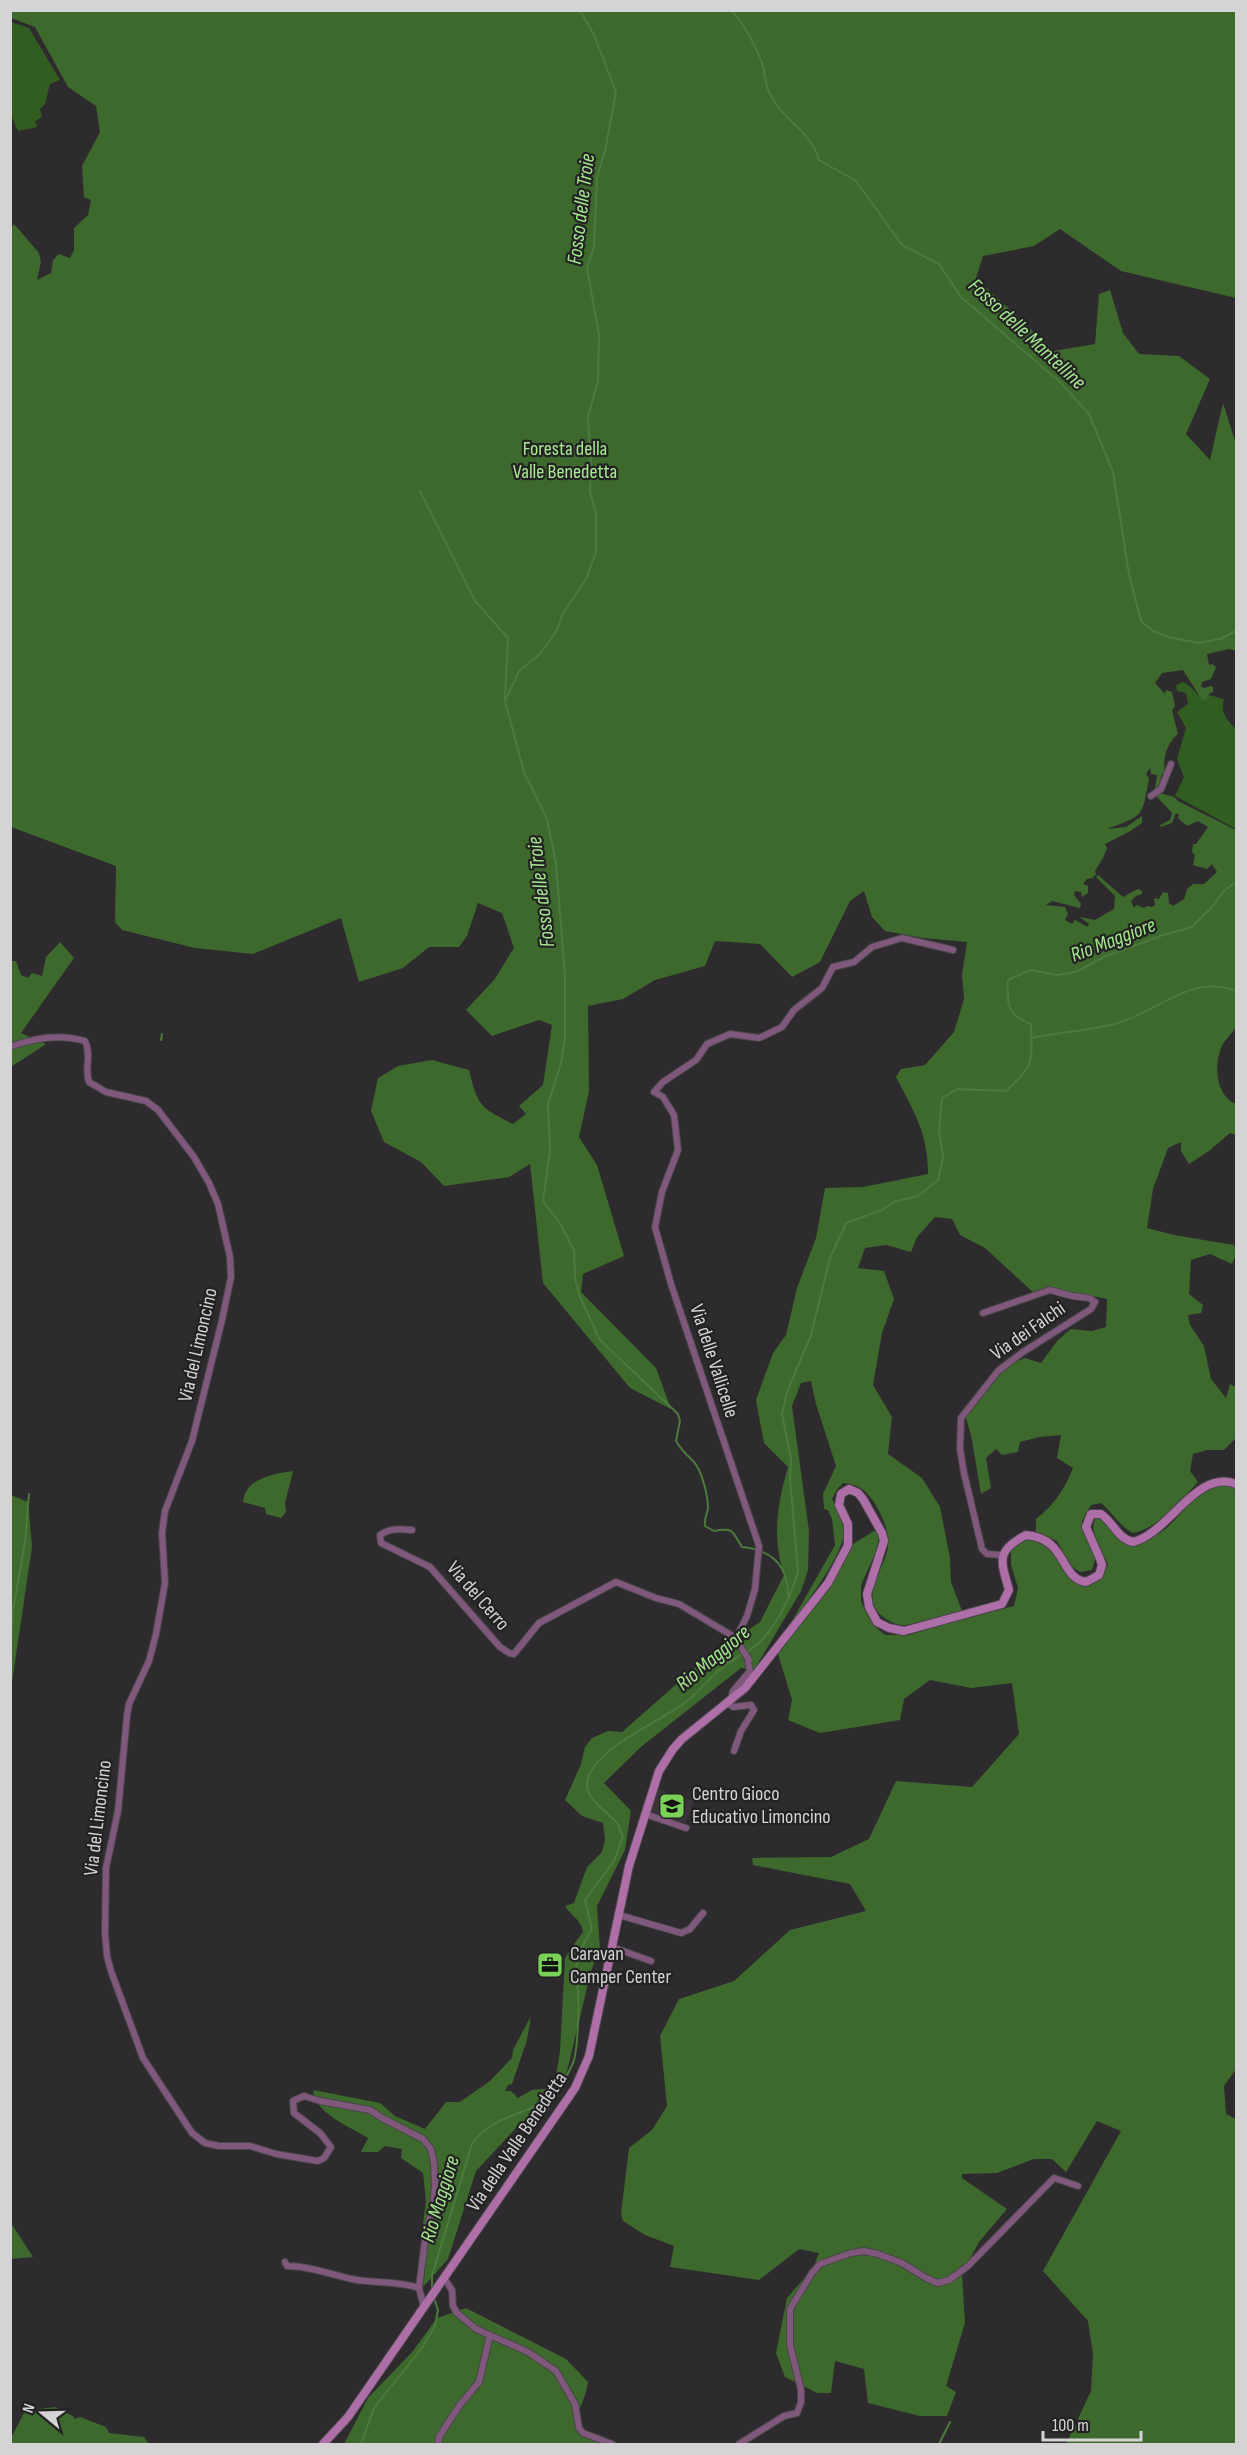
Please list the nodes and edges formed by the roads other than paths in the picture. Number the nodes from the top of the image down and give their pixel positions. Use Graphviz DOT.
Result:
graph roads {
  1 [pos="1172,764"];
  2 [pos="1151,796"];
  3 [pos="954,950"];
  4 [pos="10,1047"];
  5 [pos="982,1313"];
  6 [pos="1236,1484"];
  7 [pos="412,1530"];
  8 [pos="1002,1555"];
  9 [pos="738,1641"];
  10 [pos="729,1701"];
  11 [pos="734,1751"];
  12 [pos="645,1814"];
  13 [pos="686,1828"];
  14 [pos="703,1913"];
  15 [pos="619,1915"];
  16 [pos="612,1947"];
  17 [pos="651,1961"];
  18 [pos="1078,2186"];
  19 [pos="285,2262"];
  20 [pos="444,2278"];
  21 [pos="419,2288"];
  22 [pos="426,2304"];
  23 [pos="490,2335"];
  24 [pos="323,2445"];
  25 [pos="438,2445"];
  26 [pos="612,2445"];
  27 [pos="739,2445"];
  1 -- 2 [label="street"];
  3 -- 9 [label="street, Via delle Vallicelle"];
  4 -- 21 [label="street, Via del Limoncino"];
  5 -- 8 [label="street, Via dei Falchi"];
  6 -- 8 [label="main road"];
  7 -- 9 [label="street, Via del Cerro"];
  8 -- 10 [label="main road, Via della Valle Benedetta"];
  9 -- 10 [label="street, bridge"];
  10 -- 11 [label="street"];
  10 -- 12 [label="main road, Via della Valle Benedetta"];
  12 -- 13 [label="street"];
  12 -- 15 [label="main road, Via della Valle Benedetta"];
  14 -- 15 [label="street"];
  15 -- 16 [label="main road, Via della Valle Benedetta"];
  16 -- 17 [label="street"];
  16 -- 20 [label="main road, Via della Valle Benedetta"];
  18 -- 27 [label="street"];
  19 -- 21 [label="street"];
  20 -- 22 [label="main road, Via della Valle Benedetta"];
  20 -- 23 [label="street"];
  21 -- 22 [label="street, Via del Limoncino"];
  22 -- 24 [label="main road, Via della Valle Benedetta"];
  23 -- 25 [label="street"];
  23 -- 26 [label="street"];
}
